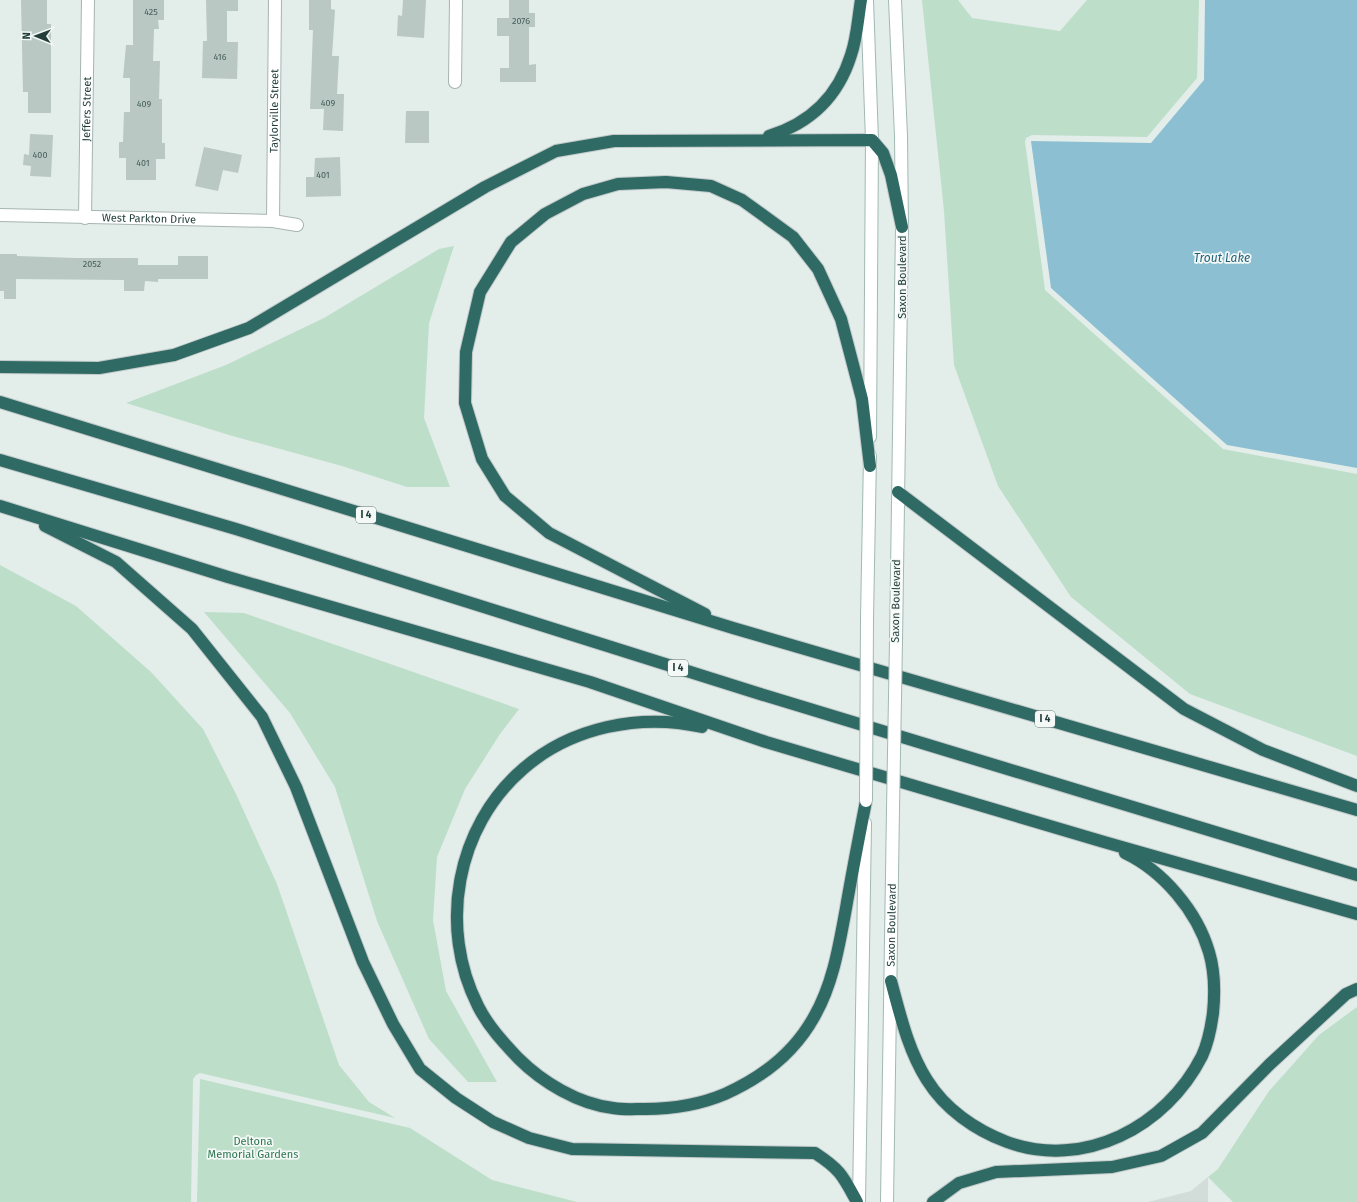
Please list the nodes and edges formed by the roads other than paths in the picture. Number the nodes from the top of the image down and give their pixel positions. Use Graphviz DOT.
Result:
graph roads {
  1 [pos="88,0"];
  2 [pos="275,0"];
  3 [pos="456,0"];
  4 [pos="860,0"];
  5 [pos="867,0"];
  6 [pos="895,0"];
  7 [pos="455,82"];
  8 [pos="759,139"];
  9 [pos="872,140"];
  10 [pos="0,216"];
  11 [pos="85,218"];
  12 [pos="273,221"];
  13 [pos="297,225"];
  14 [pos="902,227"];
  15 [pos="0,367"];
  16 [pos="0,402"];
  17 [pos="0,460"];
  18 [pos="870,466"];
  19 [pos="898,492"];
  20 [pos="0,506"];
  21 [pos="14,510"];
  22 [pos="733,628"];
  23 [pos="766,742"];
  24 [pos="1357,786"];
  25 [pos="866,801"];
  26 [pos="1357,810"];
  27 [pos="1104,842"];
  28 [pos="1357,875"];
  29 [pos="1357,914"];
  30 [pos="891,980"];
  31 [pos="1357,989"];
  32 [pos="858,1202"];
  33 [pos="888,1202"];
  34 [pos="933,1202"];
  1 -- 11 [label="main road, Jeffers Street"];
  2 -- 12 [label="main road, Taylorville Street"];
  3 -- 7 [label="main road"];
  4 -- 8 [label="highway"];
  5 -- 9 [label="main road"];
  6 -- 14 [label="main road, Saxon Boulevard"];
  8 -- 9 [label="highway"];
  8 -- 15 [label="highway"];
  9 -- 14 [label="highway"];
  9 -- 18 [label="main road"];
  10 -- 11 [label="main road, West Parkton Drive"];
  11 -- 12 [label="main road, West Parkton Drive"];
  12 -- 13 [label="main road, West Parkton Drive"];
  14 -- 19 [label="main road, Saxon Boulevard"];
  16 -- 22 [label="highway, I 4"];
  17 -- 28 [label="highway, I 4"];
  18 -- 22 [label="highway"];
  18 -- 25 [label="main road, bridge"];
  19 -- 24 [label="highway"];
  19 -- 30 [label="main road, Saxon Boulevard, bridge"];
  20 -- 21 [label="highway"];
  21 -- 23 [label="highway"];
  21 -- 32 [label="highway"];
  22 -- 26 [label="highway, I 4"];
  23 -- 25 [label="highway"];
  23 -- 27 [label="highway"];
  25 -- 32 [label="main road"];
  27 -- 29 [label="highway"];
  27 -- 30 [label="highway"];
  30 -- 33 [label="main road, Saxon Boulevard"];
  31 -- 34 [label="highway"];
}
